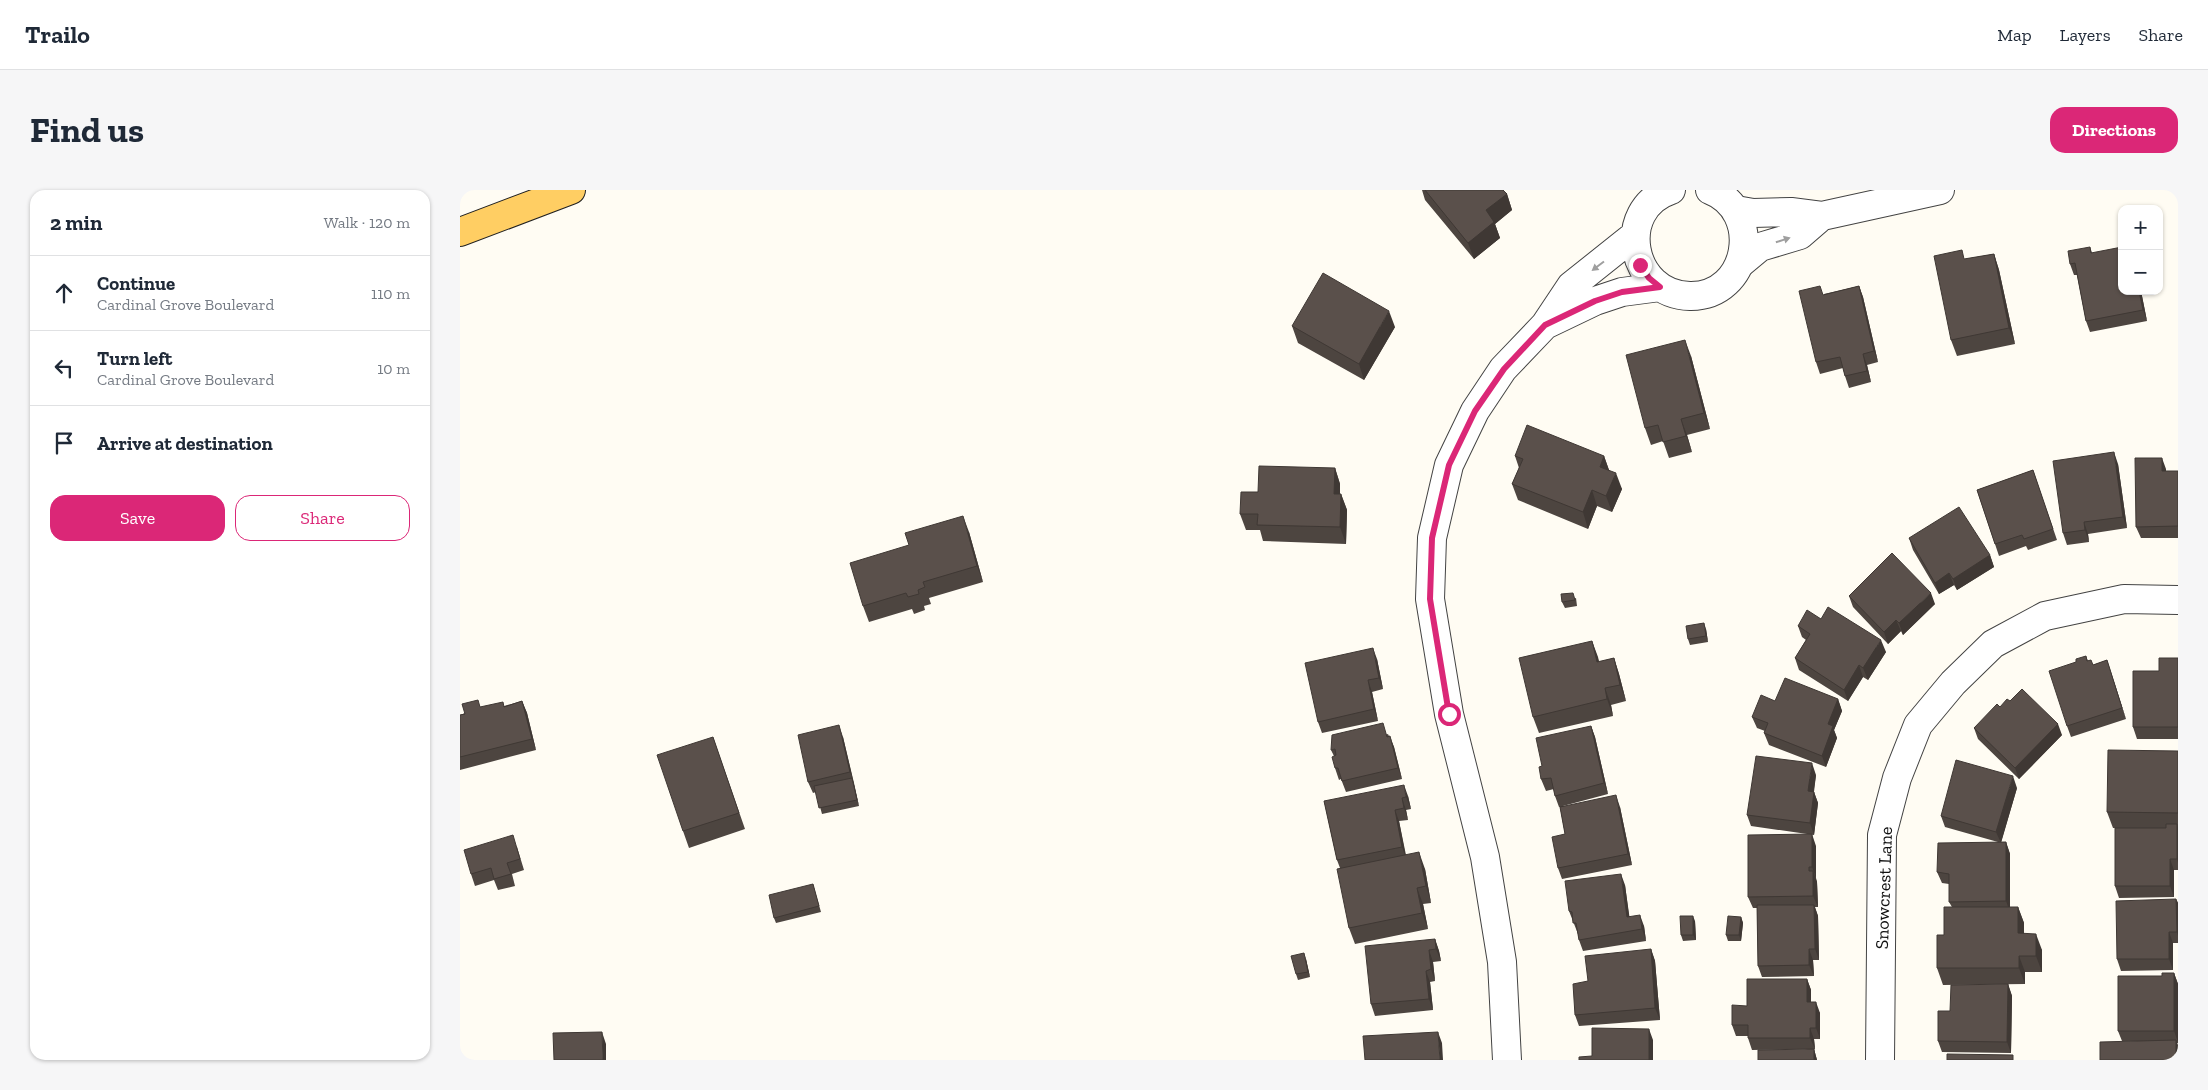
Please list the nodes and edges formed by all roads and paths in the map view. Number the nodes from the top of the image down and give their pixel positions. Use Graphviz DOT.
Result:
graph roads {
  1 [pos="571,190"];
  2 [pos="1671,190"];
  3 [pos="1710,190"];
  4 [pos="1940,190"];
  5 [pos="1736,210"];
  6 [pos="1637,213"];
  7 [pos="1822,216"];
  8 [pos="460,232"];
  9 [pos="1742,262"];
  10 [pos="1660,287"];
  11 [pos="1545,325"];
  12 [pos="2178,600"];
  13 [pos="1507,1060"];
  14 [pos="1880,1060"];
  1 -- 8 [label="main road"];
  2 -- 6 [label="street"];
  3 -- 5 [label="street"];
  4 -- 7 [label="street"];
  5 -- 7 [label="street"];
  5 -- 9 [label="street"];
  6 -- 10 [label="street"];
  6 -- 11 [label="street, one-way"];
  9 -- 7 [label="street, one-way"];
  9 -- 10 [label="street"];
  10 -- 11 [label="street"];
  11 -- 13 [label="street"];
  12 -- 14 [label="street, Snowcrest Lane"];
}
